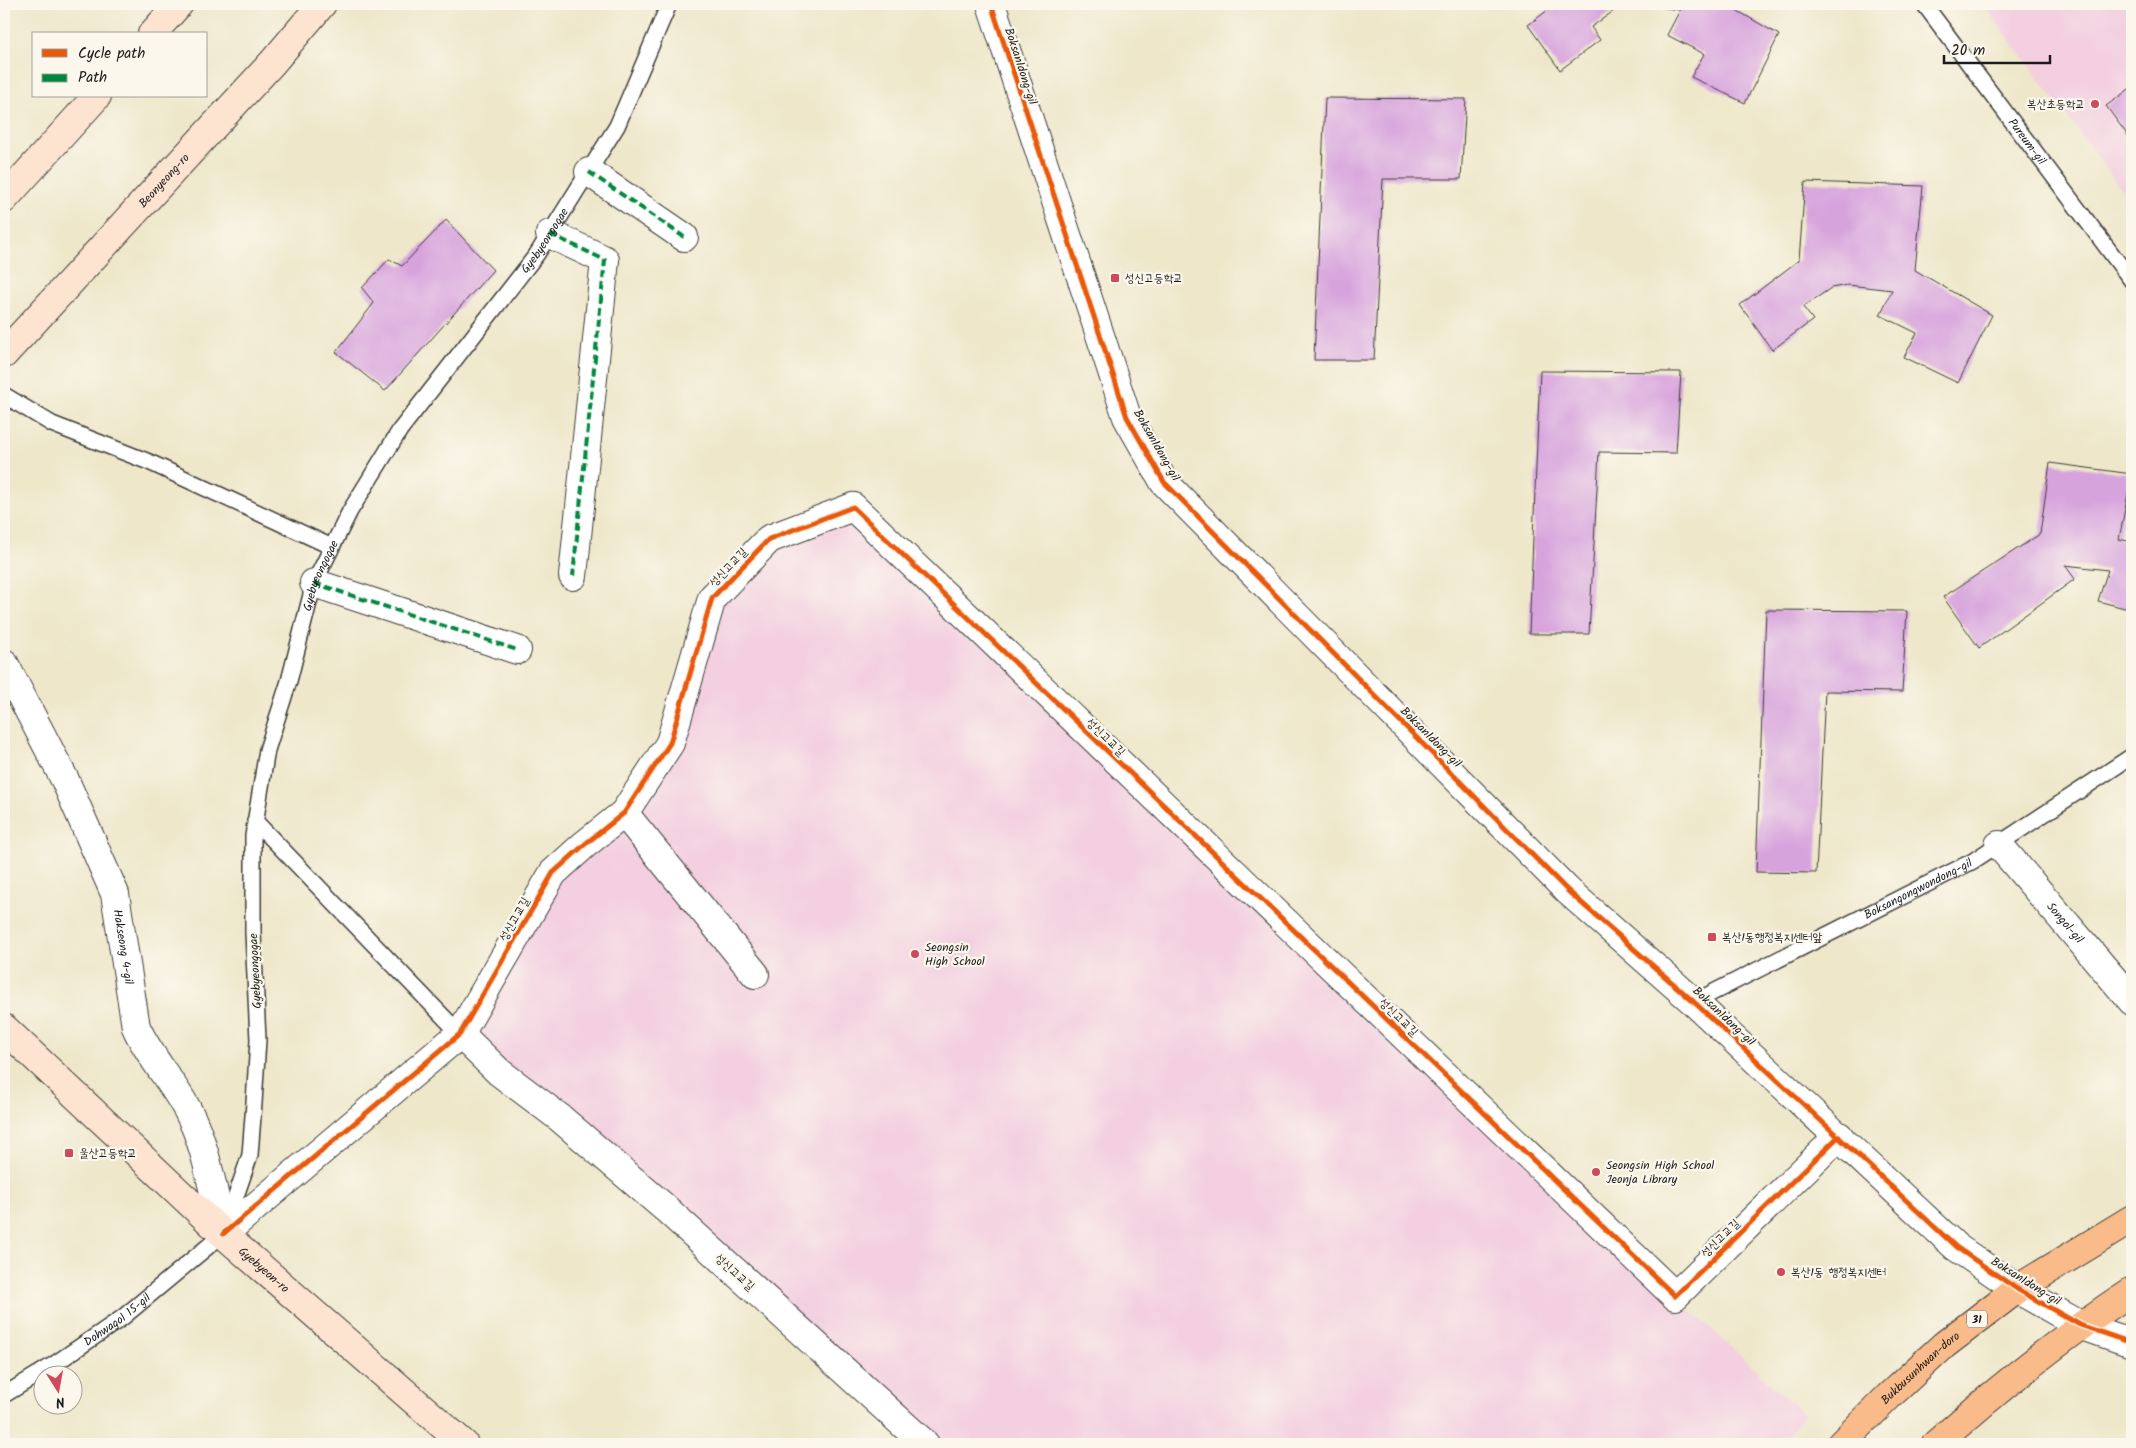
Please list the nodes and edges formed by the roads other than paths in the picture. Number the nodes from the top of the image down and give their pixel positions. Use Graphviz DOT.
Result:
graph roads {
  1 [pos="179,4"];
  2 [pos="322,4"];
  3 [pos="668,4"];
  4 [pos="992,4"];
  5 [pos="1924,4"];
  6 [pos="154,32"];
  7 [pos="95,98"];
  8 [pos="589,172"];
  9 [pos="4,199"];
  10 [pos="550,234"];
  11 [pos="684,237"];
  12 [pos="2132,281"];
  13 [pos="4,354"];
  14 [pos="4,395"];
  15 [pos="332,547"];
  16 [pos="573,576"];
  17 [pos="314,583"];
  18 [pos="516,650"];
  19 [pos="4,663"];
  20 [pos="2132,756"];
  21 [pos="624,813"];
  22 [pos="255,821"];
  23 [pos="1999,845"];
  24 [pos="755,974"];
  25 [pos="2132,1001"];
  26 [pos="1694,1002"];
  27 [pos="4,1028"];
  28 [pos="460,1034"];
  29 [pos="1839,1136"];
  30 [pos="2132,1219"];
  31 [pos="222,1234"];
  32 [pos="2017,1289"];
  33 [pos="2132,1291"];
  34 [pos="2080,1325"];
  35 [pos="2132,1343"];
  36 [pos="4,1395"];
  37 [pos="464,1444"];
  38 [pos="925,1444"];
  39 [pos="1841,1444"];
  40 [pos="1936,1444"];
  1 -- 6 [label="main road"];
  2 -- 13 [label="main road, Beonyeong-ro"];
  3 -- 8 [label="lane, Gyebyeongogae"];
  4 -- 26 [label="street, Boksan1dong-gil"];
  5 -- 12 [label="lane, Pureum-gil"];
  7 -- 9 [label="main road"];
  8 -- 10 [label="lane, Gyebyeongogae"];
  8 -- 11 [label="street"];
  10 -- 15 [label="lane, Gyebyeongogae"];
  10 -- 16 [label="street"];
  14 -- 15 [label="lane"];
  15 -- 17 [label="lane, Gyebyeongogae"];
  17 -- 18 [label="street"];
  17 -- 22 [label="lane, Gyebyeongogae"];
  19 -- 31 [label="street, Hakseong 4-gil"];
  20 -- 23 [label="lane, Boksangongwondong-gil"];
  21 -- 24 [label="street"];
  21 -- 28 [label="street, 성신고교길"];
  21 -- 29 [label="street, 성신고교길"];
  22 -- 28 [label="lane"];
  22 -- 31 [label="lane, Gyebyeongogae"];
  23 -- 25 [label="street, Songol-gil"];
  23 -- 26 [label="lane, Boksangongwondong-gil"];
  26 -- 29 [label="street, Boksan1dong-gil"];
  27 -- 31 [label="main road, Gyebyeon-ro"];
  28 -- 31 [label="street"];
  28 -- 38 [label="street, 성신고교길"];
  29 -- 32 [label="street, Boksan1dong-gil"];
  30 -- 32 [label="main road, Bukbusunhwan-doro / 31"];
  31 -- 36 [label="lane, Dohwagol 15-gil"];
  31 -- 37 [label="main road, Gyebyeon-ro"];
  32 -- 34 [label="street, Boksan1dong-gil"];
  32 -- 39 [label="main road, Bukbusunhwan-doro / 31"];
  33 -- 34 [label="main road"];
  34 -- 35 [label="street, Boksan1dong-gil"];
  34 -- 40 [label="main road"];
}
